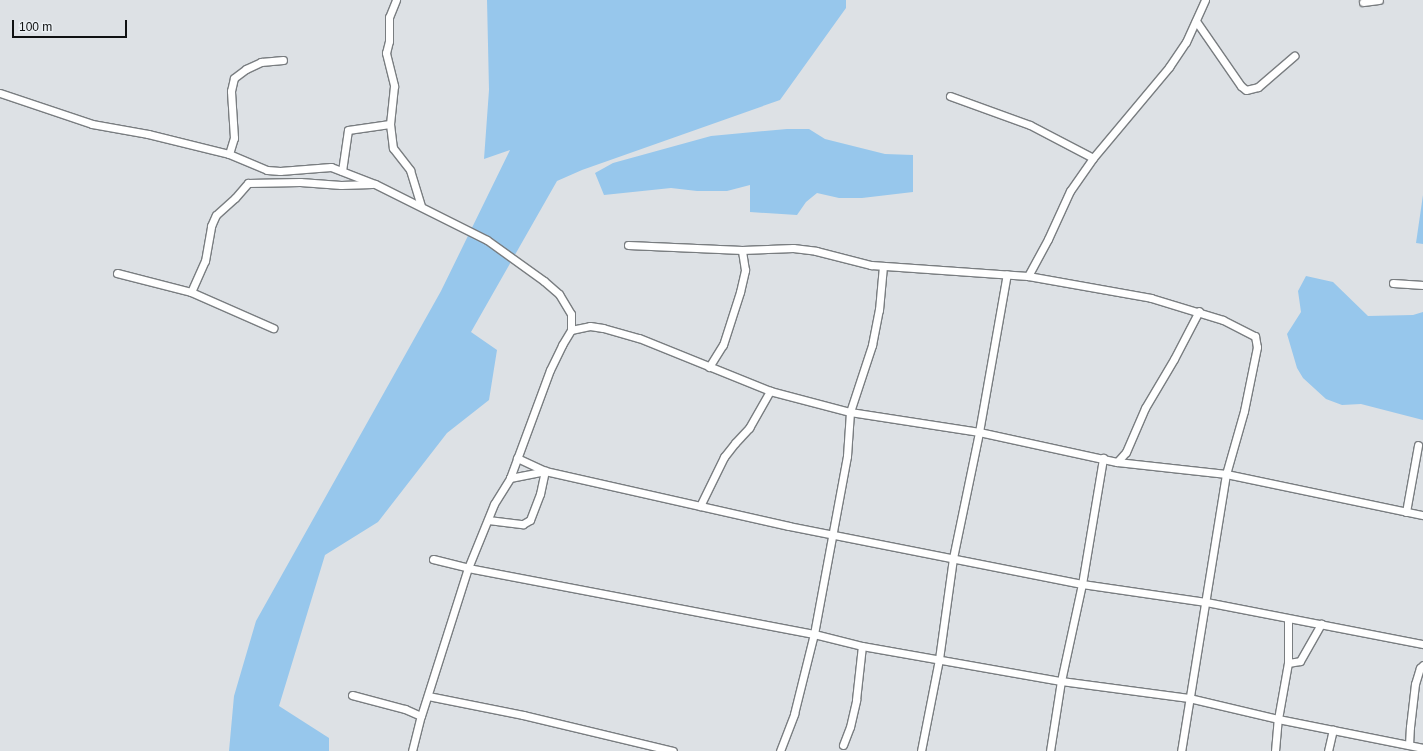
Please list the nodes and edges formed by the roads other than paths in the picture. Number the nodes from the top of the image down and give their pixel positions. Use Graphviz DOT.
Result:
graph roads {
  1 [pos="396,0"];
  2 [pos="1205,0"];
  3 [pos="1379,0"];
  4 [pos="1363,2"];
  5 [pos="1196,21"];
  6 [pos="1294,56"];
  7 [pos="283,60"];
  8 [pos="0,94"];
  9 [pos="950,96"];
  10 [pos="390,124"];
  11 [pos="229,154"];
  12 [pos="1093,158"];
  13 [pos="342,171"];
  14 [pos="375,184"];
  15 [pos="421,206"];
  16 [pos="628,244"];
  17 [pos="742,250"];
  18 [pos="882,266"];
  19 [pos="117,273"];
  20 [pos="1007,274"];
  21 [pos="1028,276"];
  22 [pos="1393,283"];
  23 [pos="1423,285"];
  24 [pos="191,292"];
  25 [pos="1199,311"];
  26 [pos="273,328"];
  27 [pos="571,330"];
  28 [pos="709,367"];
  29 [pos="770,390"];
  30 [pos="850,412"];
  31 [pos="979,432"];
  32 [pos="1418,445"];
  33 [pos="517,458"];
  34 [pos="1103,458"];
  35 [pos="1117,462"];
  36 [pos="546,470"];
  37 [pos="1226,474"];
  38 [pos="510,478"];
  39 [pos="700,506"];
  40 [pos="1406,512"];
  41 [pos="1423,515"];
  42 [pos="488,520"];
  43 [pos="833,535"];
  44 [pos="953,558"];
  45 [pos="434,559"];
  46 [pos="468,568"];
  47 [pos="1082,584"];
  48 [pos="1206,602"];
  49 [pos="1288,619"];
  50 [pos="1321,624"];
  51 [pos="814,634"];
  52 [pos="1423,644"];
  53 [pos="862,646"];
  54 [pos="939,659"];
  55 [pos="1288,663"];
  56 [pos="1423,665"];
  57 [pos="1061,681"];
  58 [pos="352,695"];
  59 [pos="428,696"];
  60 [pos="1188,698"];
  61 [pos="421,716"];
  62 [pos="1278,719"];
  63 [pos="1333,730"];
  64 [pos="843,745"];
  65 [pos="1409,745"];
  66 [pos="1423,748"];
  67 [pos="412,751"];
  68 [pos="673,751"];
  69 [pos="780,751"];
  70 [pos="921,751"];
  71 [pos="1050,751"];
  72 [pos="1181,751"];
  73 [pos="1274,751"];
  74 [pos="1328,751"];
  1 -- 10 [label="street"];
  2 -- 5 [label="street"];
  3 -- 4 [label="street"];
  5 -- 6 [label="street"];
  5 -- 12 [label="street"];
  7 -- 11 [label="street"];
  8 -- 11 [label="street"];
  9 -- 12 [label="street"];
  10 -- 13 [label="street"];
  10 -- 15 [label="street"];
  11 -- 13 [label="street"];
  12 -- 21 [label="street"];
  13 -- 14 [label="street"];
  14 -- 15 [label="street"];
  14 -- 24 [label="street"];
  15 -- 27 [label="street"];
  16 -- 17 [label="street"];
  17 -- 18 [label="street"];
  17 -- 28 [label="street"];
  18 -- 20 [label="street"];
  18 -- 30 [label="street"];
  19 -- 24 [label="street"];
  20 -- 21 [label="street"];
  20 -- 31 [label="street"];
  21 -- 25 [label="street"];
  22 -- 23 [label="street"];
  24 -- 26 [label="street"];
  25 -- 35 [label="street"];
  25 -- 37 [label="street"];
  27 -- 28 [label="street"];
  27 -- 33 [label="street"];
  28 -- 29 [label="street"];
  29 -- 30 [label="street"];
  29 -- 39 [label="street"];
  30 -- 31 [label="street"];
  30 -- 43 [label="street"];
  31 -- 34 [label="street"];
  31 -- 44 [label="street"];
  32 -- 40 [label="street"];
  33 -- 36 [label="street"];
  33 -- 38 [label="street"];
  34 -- 35 [label="street"];
  34 -- 47 [label="street"];
  35 -- 37 [label="street"];
  36 -- 38 [label="street"];
  36 -- 39 [label="street"];
  36 -- 42 [label="street"];
  37 -- 40 [label="street"];
  37 -- 48 [label="street"];
  38 -- 42 [label="street"];
  39 -- 43 [label="street"];
  40 -- 41 [label="street"];
  42 -- 46 [label="street"];
  43 -- 44 [label="street"];
  43 -- 51 [label="street"];
  44 -- 47 [label="street"];
  44 -- 54 [label="street"];
  45 -- 46 [label="street"];
  46 -- 51 [label="street"];
  46 -- 59 [label="street"];
  47 -- 48 [label="street"];
  47 -- 57 [label="street"];
  48 -- 49 [label="street"];
  48 -- 60 [label="street"];
  49 -- 50 [label="street"];
  49 -- 55 [label="street"];
  50 -- 52 [label="street"];
  50 -- 55 [label="street"];
  51 -- 53 [label="street"];
  51 -- 69 [label="street"];
  53 -- 54 [label="street"];
  53 -- 64 [label="street"];
  54 -- 57 [label="street"];
  54 -- 70 [label="street"];
  55 -- 62 [label="street"];
  56 -- 65 [label="street"];
  57 -- 60 [label="street"];
  57 -- 71 [label="street"];
  58 -- 61 [label="street"];
  59 -- 61 [label="street"];
  59 -- 68 [label="street"];
  60 -- 62 [label="street"];
  60 -- 72 [label="street"];
  61 -- 67 [label="street"];
  62 -- 63 [label="street"];
  62 -- 73 [label="street"];
  63 -- 65 [label="street"];
  63 -- 74 [label="street"];
  65 -- 66 [label="street"];
}
